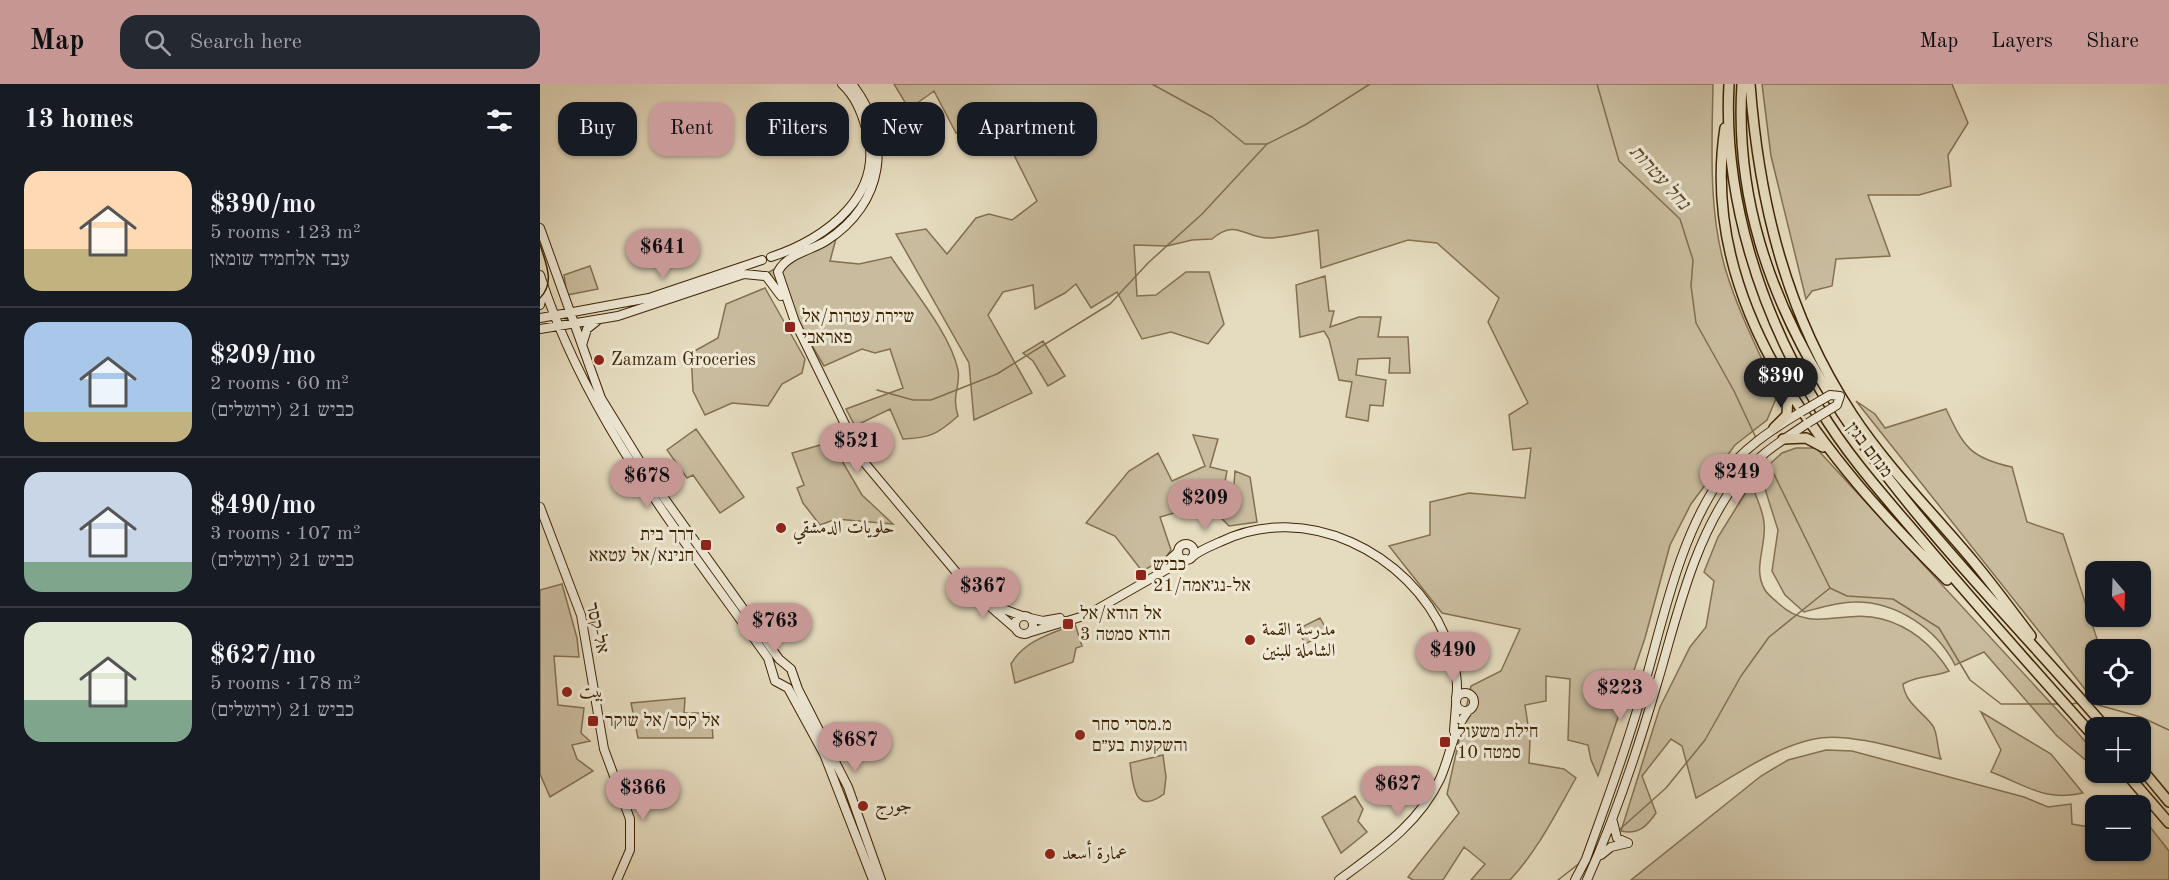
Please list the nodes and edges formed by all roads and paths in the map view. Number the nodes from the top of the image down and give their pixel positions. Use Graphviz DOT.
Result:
graph roads {
  1 [pos="842,84"];
  2 [pos="852,84"];
  3 [pos="1729,84"];
  4 [pos="1742,84"];
  5 [pos="1750,84"];
  6 [pos="1727,111"];
  7 [pos="540,228"];
  8 [pos="771,257"];
  9 [pos="762,260"];
  10 [pos="779,271"];
  11 [pos="540,275"];
  12 [pos="765,276"];
  13 [pos="544,288"];
  14 [pos="564,300"];
  15 [pos="540,305"];
  16 [pos="594,310"];
  17 [pos="570,314"];
  18 [pos="556,316"];
  19 [pos="540,318"];
  20 [pos="600,320"];
  21 [pos="795,322"];
  22 [pos="573,324"];
  23 [pos="560,326"];
  24 [pos="540,328"];
  25 [pos="582,350"];
  26 [pos="1784,384"];
  27 [pos="1840,396"];
  28 [pos="1801,412"];
  29 [pos="1808,423"];
  30 [pos="1774,428"];
  31 [pos="1783,440"];
  32 [pos="1834,456"];
  33 [pos="540,507"];
  34 [pos="1224,540"];
  35 [pos="1189,544"];
  36 [pos="1178,552"];
  37 [pos="1189,558"];
  38 [pos="972,591"];
  39 [pos="1026,617"];
  40 [pos="1989,621"];
  41 [pos="1016,629"];
  42 [pos="1030,632"];
  43 [pos="789,666"];
  44 [pos="1455,668"];
  45 [pos="774,672"];
  46 [pos="2062,676"];
  47 [pos="794,678"];
  48 [pos="784,685"];
  49 [pos="1469,693"];
  50 [pos="1456,701"];
  51 [pos="1468,710"];
  52 [pos="2097,717"];
  53 [pos="2085,727"];
  54 [pos="1451,748"];
  55 [pos="2151,780"];
  56 [pos="2134,783"];
  57 [pos="2169,802"];
  58 [pos="1614,815"];
  59 [pos="2169,823"];
  60 [pos="617,880"];
  61 [pos="873,880"];
  62 [pos="881,880"];
  63 [pos="1339,880"];
  64 [pos="1575,880"];
  65 [pos="1587,880"];
  1 -- 8 [label="main road"];
  2 -- 10 [label="main road"];
  3 -- 6 [label="highway, מנחם בגין"];
  4 -- 46 [label="highway, מנחם בגין"];
  5 -- 27 [label="highway"];
  6 -- 26 [label="highway"];
  6 -- 40 [label="highway, מנחם בגין"];
  7 -- 14 [label="main road"];
  8 -- 9 [label="main road"];
  8 -- 10 [label="main road"];
  9 -- 12 [label="main road"];
  9 -- 16 [label="main road"];
  10 -- 12 [label="main road"];
  10 -- 21 [label="main road"];
  11 -- 13 [label="main road"];
  12 -- 20 [label="main road"];
  12 -- 21 [label="main road"];
  13 -- 15 [label="main road"];
  13 -- 18 [label="main road"];
  14 -- 16 [label="main road"];
  14 -- 17 [label="main road"];
  16 -- 17 [label="main road"];
  17 -- 18 [label="main road"];
  17 -- 22 [label="main road"];
  18 -- 19 [label="main road"];
  18 -- 23 [label="main road"];
  20 -- 22 [label="main road"];
  20 -- 25 [label="main road"];
  21 -- 38 [label="main road"];
  22 -- 23 [label="main road"];
  22 -- 25 [label="main road"];
  23 -- 24 [label="main road"];
  23 -- 45 [label="main road"];
  25 -- 43 [label="main road"];
  26 -- 28 [label="highway"];
  26 -- 30 [label="highway"];
  27 -- 28 [label="main road, bridge"];
  27 -- 29 [label="main road, bridge"];
  27 -- 46 [label="highway"];
  28 -- 29 [label="highway, bridge"];
  28 -- 30 [label="main road"];
  29 -- 31 [label="main road"];
  29 -- 32 [label="highway"];
  30 -- 64 [label="main road"];
  31 -- 32 [label="highway"];
  31 -- 58 [label="main road"];
  32 -- 40 [label="highway"];
  33 -- 60 [label="main road, אל-קסר"];
  34 -- 35 [label="main road"];
  34 -- 37 [label="main road"];
  34 -- 44 [label="main road"];
  35 -- 36 [label="main road"];
  35 -- 37 [label="main road"];
  36 -- 37 [label="main road"];
  36 -- 39 [label="main road"];
  37 -- 42 [label="main road"];
  38 -- 39 [label="main road"];
  38 -- 41 [label="main road"];
  39 -- 41 [label="main road"];
  39 -- 42 [label="main road"];
  40 -- 53 [label="highway, מנחם בגין"];
  41 -- 42 [label="main road"];
  43 -- 45 [label="main road"];
  43 -- 47 [label="main road"];
  44 -- 49 [label="main road"];
  44 -- 50 [label="main road"];
  45 -- 48 [label="main road"];
  46 -- 52 [label="highway, מנחם בגין"];
  47 -- 48 [label="main road"];
  47 -- 62 [label="main road"];
  48 -- 61 [label="main road"];
  49 -- 50 [label="main road"];
  49 -- 51 [label="main road"];
  50 -- 51 [label="main road"];
  50 -- 54 [label="main road"];
  51 -- 54 [label="main road"];
  54 -- 63 [label="main road"];
  55 -- 57 [label="highway"];
  56 -- 59 [label="highway"];
  58 -- 65 [label="main road"];
  58 -- 65 [label="main road"];
}
